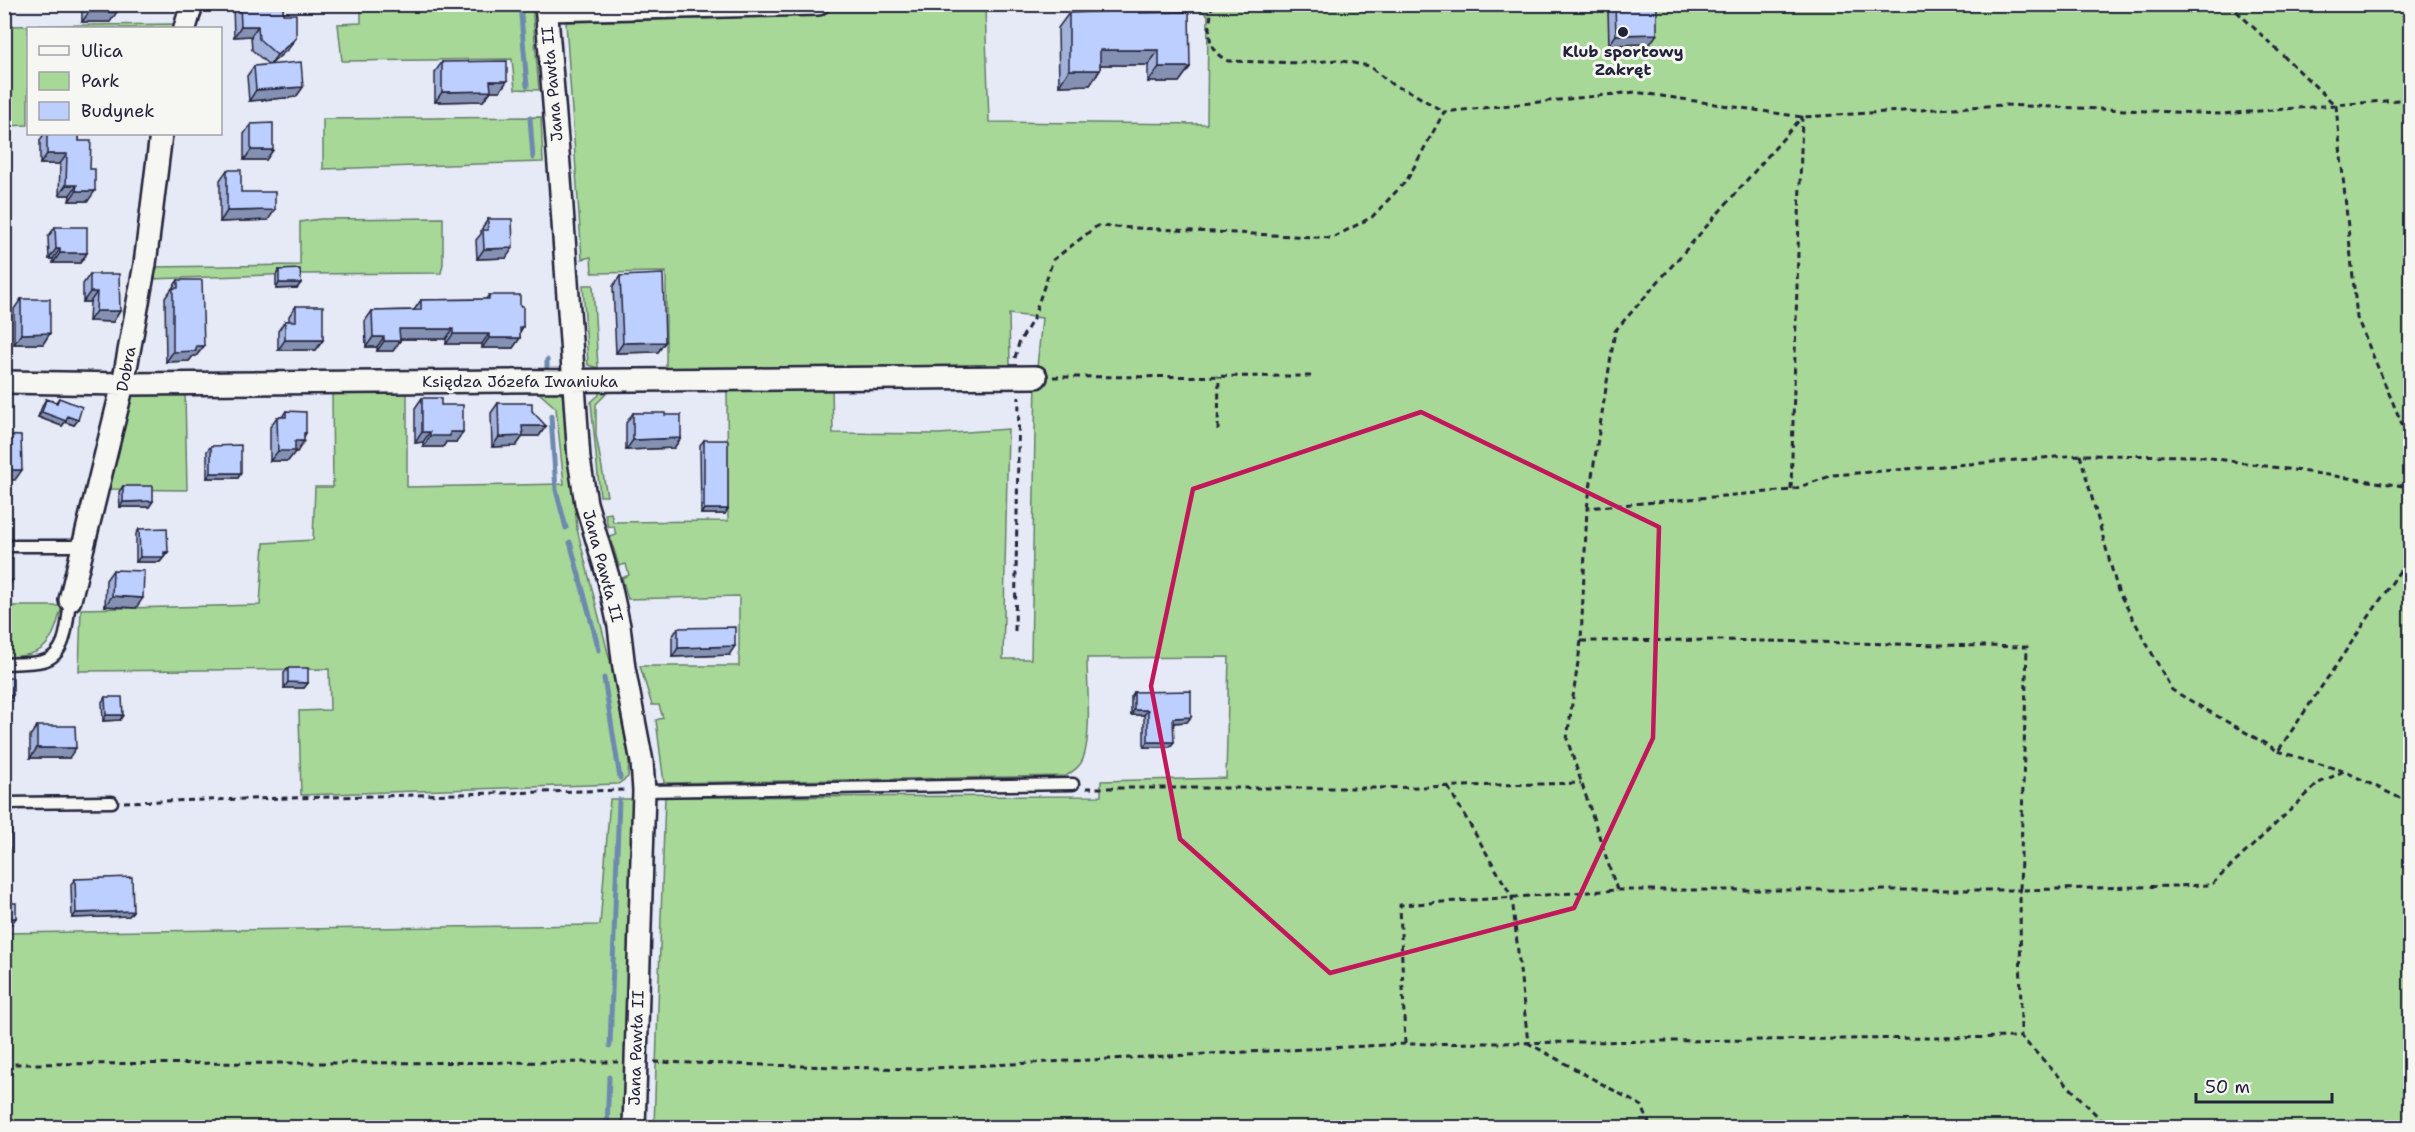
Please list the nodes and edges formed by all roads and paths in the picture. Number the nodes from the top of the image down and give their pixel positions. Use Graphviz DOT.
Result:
graph roads {
  1 [pos="192,4"];
  2 [pos="818,4"];
  3 [pos="1212,4"];
  4 [pos="2229,4"];
  5 [pos="546,7"];
  6 [pos="185,27"];
  7 [pos="2410,99"];
  8 [pos="2336,106"];
  9 [pos="1444,112"];
  10 [pos="1802,117"];
  11 [pos="161,135"];
  12 [pos="1219,376"];
  13 [pos="1311,376"];
  14 [pos="1022,377"];
  15 [pos="574,381"];
  16 [pos="4,382"];
  17 [pos="123,384"];
  18 [pos="1218,430"];
  19 [pos="2410,443"];
  20 [pos="2080,455"];
  21 [pos="2410,487"];
  22 [pos="1791,490"];
  23 [pos="1587,508"];
  24 [pos="4,546"];
  25 [pos="85,546"];
  26 [pos="2410,556"];
  27 [pos="70,600"];
  28 [pos="1015,631"];
  29 [pos="1581,641"];
  30 [pos="4,664"];
  31 [pos="2278,751"];
  32 [pos="2344,771"];
  33 [pos="1581,783"];
  34 [pos="1073,784"];
  35 [pos="1448,786"];
  36 [pos="644,791"];
  37 [pos="112,802"];
  38 [pos="4,803"];
  39 [pos="2410,803"];
  40 [pos="1617,890"];
  41 [pos="2020,890"];
  42 [pos="1512,897"];
  43 [pos="2021,1037"];
  44 [pos="1528,1043"];
  45 [pos="1405,1044"];
  46 [pos="636,1062"];
  47 [pos="4,1064"];
  48 [pos="634,1128"];
  49 [pos="1651,1128"];
  50 [pos="2109,1128"];
  1 -- 6 [label="street"];
  2 -- 5 [label="street"];
  3 -- 9 [label="path"];
  4 -- 8 [label="path"];
  5 -- 15 [label="street, Jana Pawła II"];
  7 -- 8 [label="path"];
  8 -- 10 [label="path"];
  8 -- 19 [label="path"];
  9 -- 10 [label="path"];
  9 -- 14 [label="path"];
  10 -- 22 [label="path"];
  10 -- 23 [label="path"];
  11 -- 17 [label="street, Dobra"];
  12 -- 13 [label="path"];
  12 -- 14 [label="path"];
  12 -- 18 [label="path"];
  14 -- 15 [label="street, Księdza Józefa Iwaniuka"];
  14 -- 28 [label="path"];
  15 -- 17 [label="street, Księdza Józefa Iwaniuka"];
  15 -- 36 [label="street, Jana Pawła II"];
  16 -- 17 [label="street, Księdza Józefa Iwaniuka"];
  17 -- 25 [label="street, Dobra"];
  20 -- 21 [label="path"];
  20 -- 22 [label="path"];
  20 -- 31 [label="path"];
  22 -- 23 [label="path"];
  23 -- 29 [label="path"];
  24 -- 25 [label="lane"];
  25 -- 27 [label="street, Dobra"];
  26 -- 31 [label="path"];
  27 -- 30 [label="lane"];
  29 -- 33 [label="path"];
  29 -- 41 [label="path"];
  31 -- 32 [label="path"];
  32 -- 39 [label="path"];
  32 -- 41 [label="path"];
  33 -- 35 [label="path"];
  33 -- 40 [label="path"];
  34 -- 35 [label="path"];
  34 -- 36 [label="lane"];
  35 -- 42 [label="path"];
  36 -- 37 [label="path"];
  36 -- 46 [label="street, Jana Pawła II"];
  37 -- 38 [label="lane"];
  40 -- 41 [label="path"];
  40 -- 42 [label="path"];
  41 -- 43 [label="path"];
  42 -- 44 [label="path"];
  42 -- 45 [label="path"];
  43 -- 44 [label="path"];
  43 -- 50 [label="path"];
  44 -- 45 [label="path"];
  44 -- 49 [label="path"];
  45 -- 46 [label="path"];
  46 -- 47 [label="path"];
  46 -- 48 [label="street, Jana Pawła II"];
}
